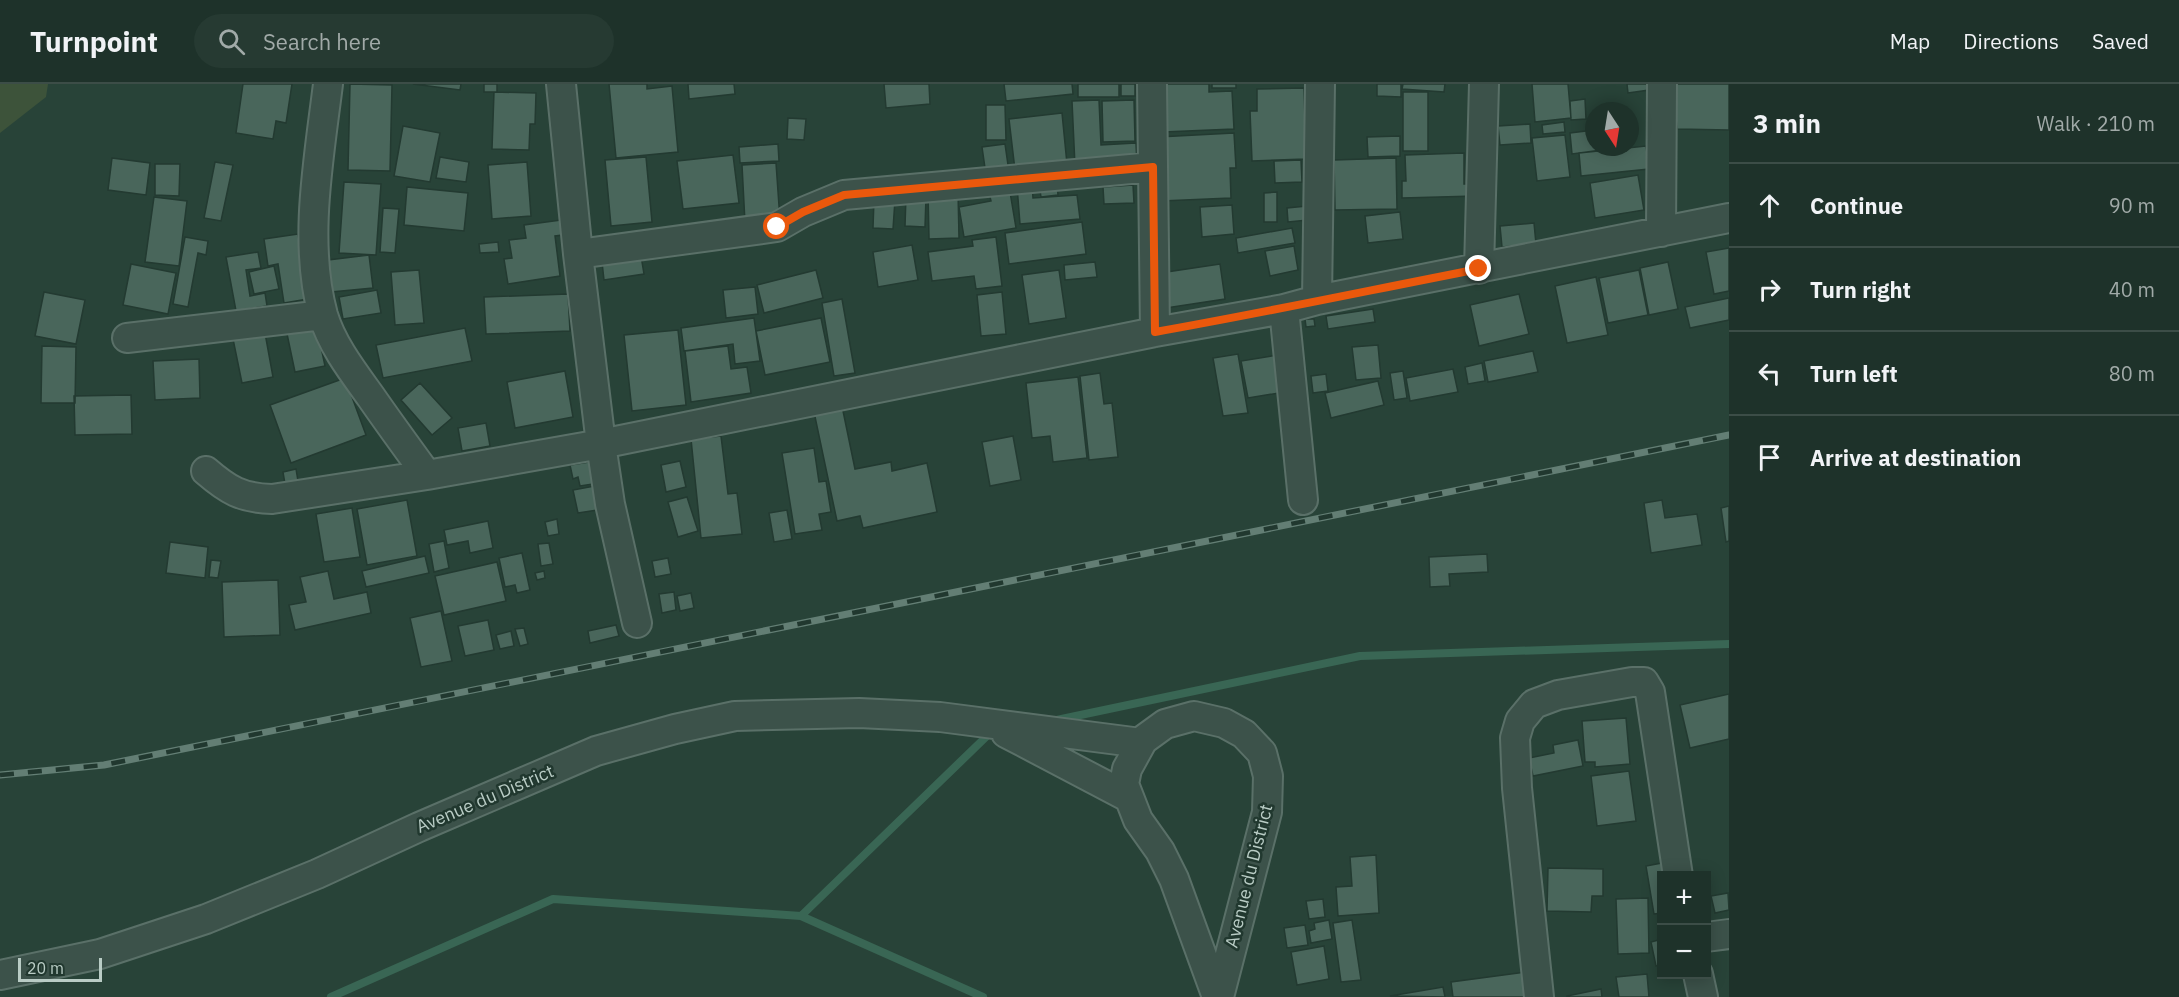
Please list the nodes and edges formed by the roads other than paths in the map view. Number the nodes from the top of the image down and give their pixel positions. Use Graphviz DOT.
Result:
graph roads {
  1 [pos="327,84"];
  2 [pos="561,84"];
  3 [pos="1152,84"];
  4 [pos="1320,84"];
  5 [pos="1484,84"];
  6 [pos="1662,84"];
  7 [pos="1153,167"];
  8 [pos="1729,218"];
  9 [pos="1660,232"];
  10 [pos="578,254"];
  11 [pos="1479,269"];
  12 [pos="1317,300"];
  13 [pos="1284,309"];
  14 [pos="323,315"];
  15 [pos="1155,332"];
  16 [pos="126,339"];
  17 [pos="601,444"];
  18 [pos="206,471"];
  19 [pos="427,475"];
  20 [pos="1303,500"];
  21 [pos="637,623"];
  22 [pos="988,724"];
  23 [pos="1141,743"];
  24 [pos="1128,796"];
  25 [pos="1677,871"];
  26 [pos="1729,933"];
  27 [pos="1711,936"];
  28 [pos="0,975"];
  29 [pos="1699,979"];
  30 [pos="1218,997"];
  31 [pos="1539,997"];
  32 [pos="1703,997"];
  1 -- 14 [label="street"];
  2 -- 10 [label="street"];
  3 -- 7 [label="street"];
  4 -- 12 [label="street"];
  5 -- 11 [label="street"];
  6 -- 9 [label="street"];
  7 -- 10 [label="street"];
  7 -- 15 [label="street"];
  8 -- 9 [label="street"];
  9 -- 11 [label="street"];
  10 -- 17 [label="street"];
  11 -- 12 [label="street"];
  12 -- 13 [label="street"];
  13 -- 15 [label="street"];
  13 -- 20 [label="street"];
  14 -- 16 [label="street"];
  14 -- 19 [label="street"];
  15 -- 17 [label="street"];
  17 -- 19 [label="street"];
  17 -- 21 [label="street"];
  18 -- 19 [label="street"];
  22 -- 23 [label="street, Avenue du District"];
  22 -- 24 [label="street, Avenue du District"];
  22 -- 28 [label="street, Avenue du District"];
  23 -- 24 [label="street, Avenue du District"];
  23 -- 30 [label="street, Avenue du District"];
  24 -- 30 [label="street, Avenue du District"];
  25 -- 31 [label="street"];
  26 -- 27 [label="street"];
  29 -- 32 [label="street"];
}
